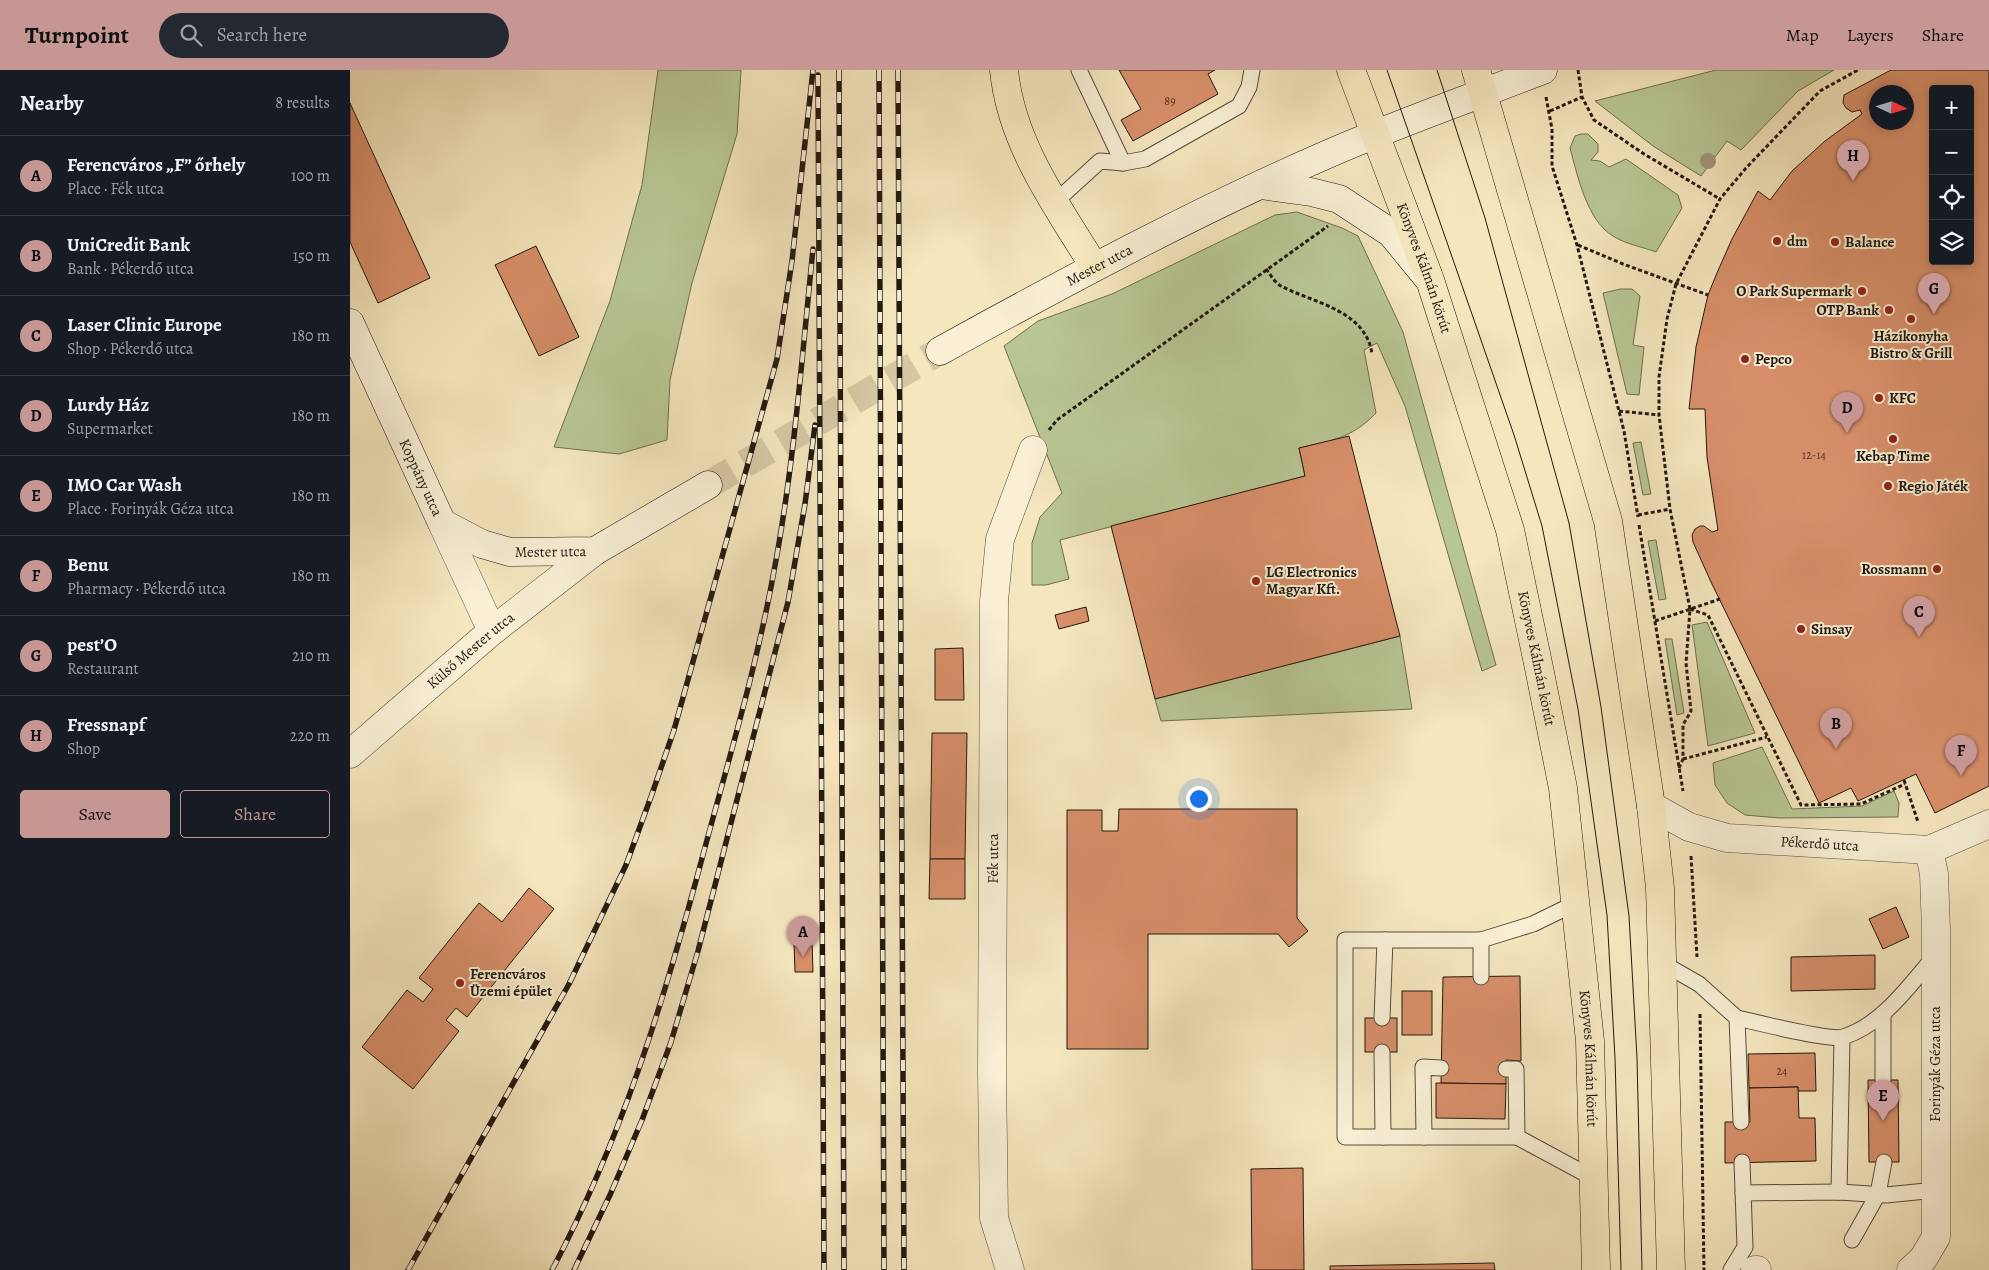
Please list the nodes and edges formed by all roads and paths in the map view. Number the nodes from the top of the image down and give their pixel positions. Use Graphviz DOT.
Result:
graph roads {
  1 [pos="1004,70"];
  2 [pos="1079,70"];
  3 [pos="1252,70"];
  4 [pos="1351,70"];
  5 [pos="1543,70"];
  6 [pos="1578,70"];
  7 [pos="1858,70"];
  8 [pos="1480,81"];
  9 [pos="1582,97"];
  10 [pos="1550,111"];
  11 [pos="1375,135"];
  12 [pos="1124,163"];
  13 [pos="1260,186"];
  14 [pos="1720,199"];
  15 [pos="1055,202"];
  16 [pos="1329,225"];
  17 [pos="1577,244"];
  18 [pos="1094,266"];
  19 [pos="1266,269"];
  20 [pos="1430,280"];
  21 [pos="1676,284"];
  22 [pos="1708,295"];
  23 [pos="350,323"];
  24 [pos="940,351"];
  25 [pos="1372,354"];
  26 [pos="1619,411"];
  27 [pos="1659,415"];
  28 [pos="1033,450"];
  29 [pos="708,485"];
  30 [pos="1670,510"];
  31 [pos="1638,515"];
  32 [pos="442,523"];
  33 [pos="595,551"];
  34 [pos="1720,599"];
  35 [pos="1690,609"];
  36 [pos="1655,621"];
  37 [pos="492,631"];
  38 [pos="1767,737"];
  39 [pos="350,754"];
  40 [pos="1683,760"];
  41 [pos="1679,769"];
  42 [pos="1912,804"];
  43 [pos="1651,806"];
  44 [pos="1989,824"];
  45 [pos="1929,850"];
  46 [pos="1576,903"];
  47 [pos="1385,940"];
  48 [pos="1481,940"];
  49 [pos="1934,957"];
  50 [pos="1664,964"];
  51 [pos="1481,976"];
  52 [pos="1883,1015"];
  53 [pos="1382,1018"];
  54 [pos="1737,1018"];
  55 [pos="1842,1038"];
  56 [pos="1382,1052"];
  57 [pos="1441,1068"];
  58 [pos="1506,1069"];
  59 [pos="1883,1080"];
  60 [pos="1741,1122"];
  61 [pos="1382,1137"];
  62 [pos="1424,1137"];
  63 [pos="1517,1137"];
  64 [pos="1742,1162"];
  65 [pos="1884,1162"];
  66 [pos="1595,1179"];
  67 [pos="1936,1190"];
  68 [pos="1839,1192"];
  69 [pos="1743,1193"];
  70 [pos="1878,1194"];
  71 [pos="1852,1240"];
  72 [pos="1010,1270"];
  73 [pos="1596,1270"];
  74 [pos="1671,1270"];
  75 [pos="1731,1270"];
  76 [pos="1911,1270"];
  1 -- 15 [label="main road"];
  2 -- 12 [label="lane"];
  3 -- 12 [label="lane"];
  4 -- 11 [label="main road, Könyves Kálmán körút"];
  5 -- 8 [label="street, Mester utca"];
  6 -- 9 [label="path"];
  7 -- 14 [label="path"];
  8 -- 11 [label="street, Mester utca"];
  8 -- 43 [label="main road"];
  9 -- 10 [label="path"];
  9 -- 14 [label="path"];
  11 -- 13 [label="street, Mester utca"];
  11 -- 20 [label="main road, Könyves Kálmán körút"];
  12 -- 15 [label="lane"];
  13 -- 18 [label="street, Mester utca"];
  13 -- 20 [label="street"];
  14 -- 21 [label="path"];
  15 -- 18 [label="main road"];
  16 -- 19 [label="path"];
  17 -- 21 [label="path"];
  18 -- 24 [label="street, Mester utca"];
  19 -- 25 [label="path"];
  19 -- 28 [label="path"];
  20 -- 46 [label="main road, Könyves Kálmán körút"];
  21 -- 22 [label="path"];
  21 -- 27 [label="path"];
  23 -- 32 [label="street, Koppány utca"];
  26 -- 27 [label="path"];
  27 -- 30 [label="path"];
  28 -- 72 [label="street, Fék utca"];
  29 -- 33 [label="street, Mester utca"];
  30 -- 31 [label="path"];
  30 -- 35 [label="path"];
  32 -- 33 [label="street, Mester utca"];
  32 -- 37 [label="street, Koppány utca"];
  33 -- 37 [label="street, Külső Mester utca"];
  34 -- 35 [label="path"];
  35 -- 36 [label="path"];
  35 -- 38 [label="path"];
  35 -- 40 [label="path"];
  37 -- 39 [label="street, Külső Mester utca"];
  38 -- 40 [label="path"];
  38 -- 42 [label="path"];
  40 -- 41 [label="path"];
  43 -- 45 [label="street, Pékerdő utca"];
  43 -- 50 [label="main road"];
  44 -- 45 [label="street, Pékerdő utca"];
  45 -- 49 [label="street, Forinyák Géza utca"];
  46 -- 48 [label="lane"];
  46 -- 66 [label="main road, Könyves Kálmán körút"];
  47 -- 48 [label="lane"];
  47 -- 53 [label="lane"];
  47 -- 61 [label="lane"];
  48 -- 51 [label="lane"];
  49 -- 52 [label="lane"];
  49 -- 67 [label="street, Forinyák Géza utca"];
  50 -- 54 [label="lane"];
  50 -- 74 [label="main road"];
  52 -- 55 [label="lane"];
  52 -- 59 [label="lane"];
  54 -- 55 [label="lane"];
  54 -- 60 [label="lane"];
  55 -- 68 [label="lane"];
  56 -- 61 [label="lane"];
  57 -- 62 [label="lane"];
  58 -- 63 [label="lane"];
  61 -- 62 [label="lane"];
  62 -- 63 [label="lane"];
  63 -- 66 [label="lane"];
  64 -- 69 [label="lane"];
  65 -- 70 [label="lane"];
  66 -- 73 [label="main road, Könyves Kálmán körút"];
  67 -- 70 [label="lane"];
  67 -- 76 [label="street, Forinyák Géza utca"];
  68 -- 69 [label="lane"];
  68 -- 70 [label="lane"];
  69 -- 75 [label="lane"];
  70 -- 71 [label="lane"];
}
